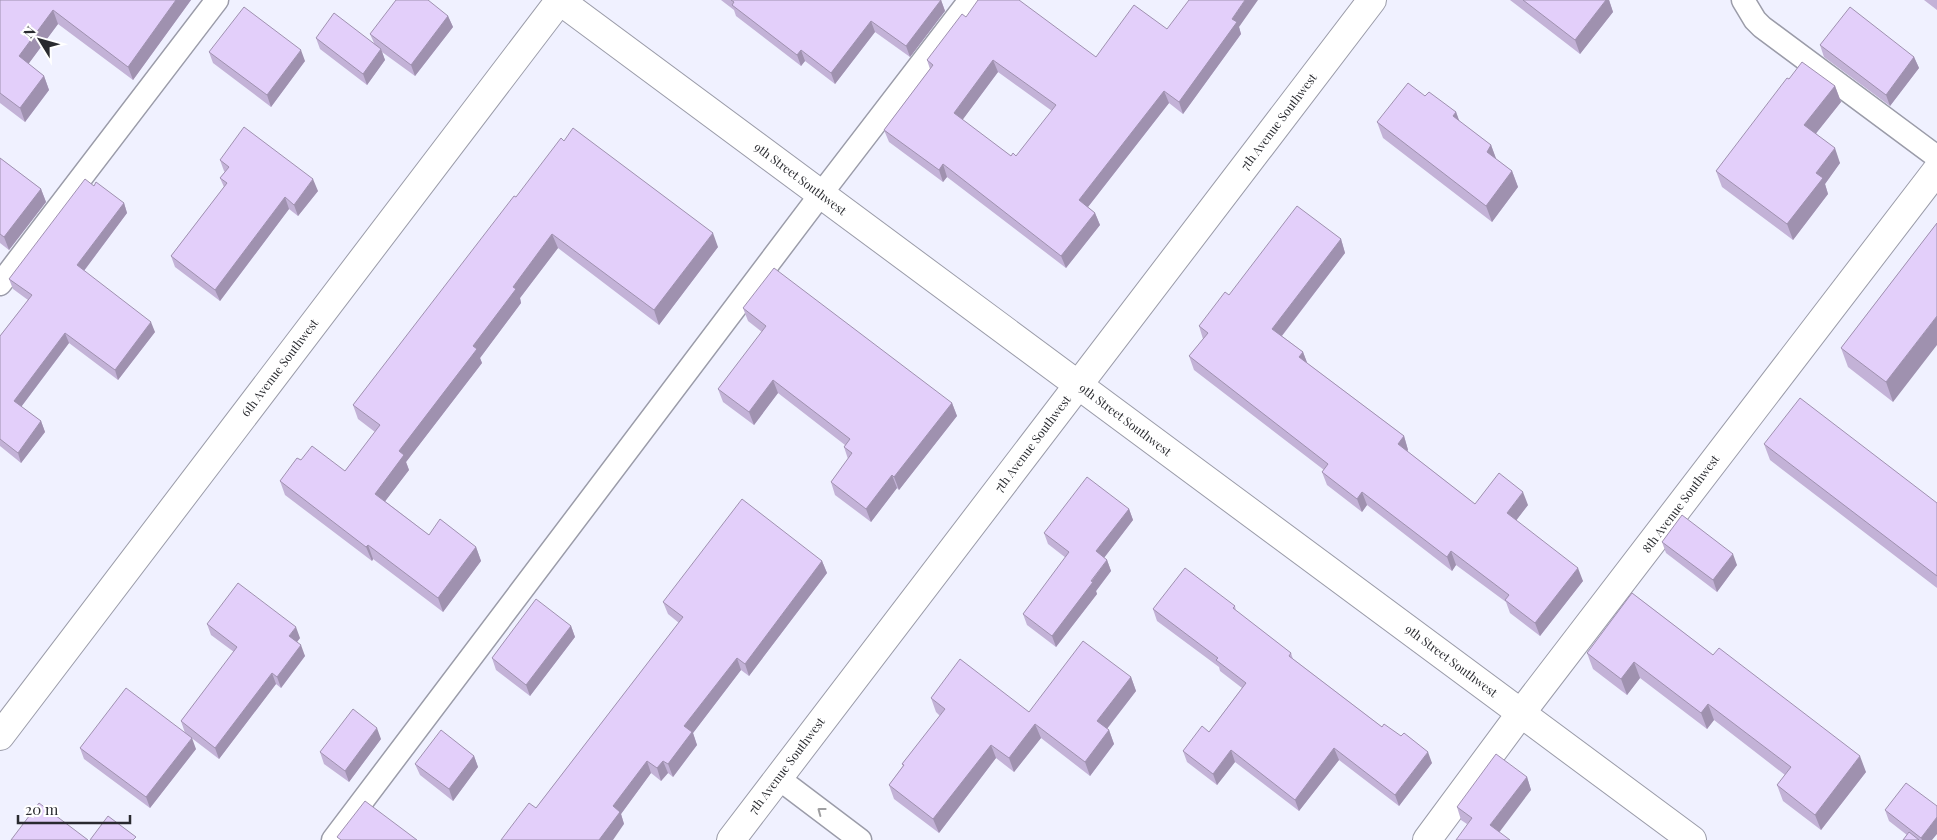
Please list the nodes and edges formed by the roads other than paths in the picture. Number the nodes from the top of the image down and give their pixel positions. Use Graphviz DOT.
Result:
graph roads {
  1 [pos="217,0"];
  2 [pos="560,0"];
  3 [pos="970,0"];
  4 [pos="1372,0"];
  5 [pos="1743,0"];
  6 [pos="1937,157"];
  7 [pos="1937,170"];
  8 [pos="821,194"];
  9 [pos="0,284"];
  10 [pos="1078,385"];
  11 [pos="1521,714"];
  12 [pos="0,736"];
  13 [pos="778,778"];
  14 [pos="332,840"];
  15 [pos="731,840"];
  16 [pos="860,840"];
  17 [pos="1427,840"];
  18 [pos="1692,840"];
  1 -- 9 [label="lane"];
  2 -- 8 [label="street, 9th Street Southwest"];
  2 -- 12 [label="street, 6th Avenue Southwest"];
  3 -- 8 [label="lane"];
  4 -- 10 [label="street, 7th Avenue Southwest"];
  5 -- 6 [label="lane"];
  7 -- 11 [label="street, 8th Avenue Southwest"];
  8 -- 10 [label="street, 9th Street Southwest"];
  8 -- 14 [label="lane"];
  10 -- 11 [label="street, 9th Street Southwest"];
  10 -- 13 [label="street, 7th Avenue Southwest"];
  11 -- 17 [label="street, 8th Avenue Southwest"];
  11 -- 18 [label="street, 9th Street Southwest"];
  13 -- 15 [label="street, 7th Avenue Southwest"];
  16 -- 13 [label="lane, one-way"];
}
